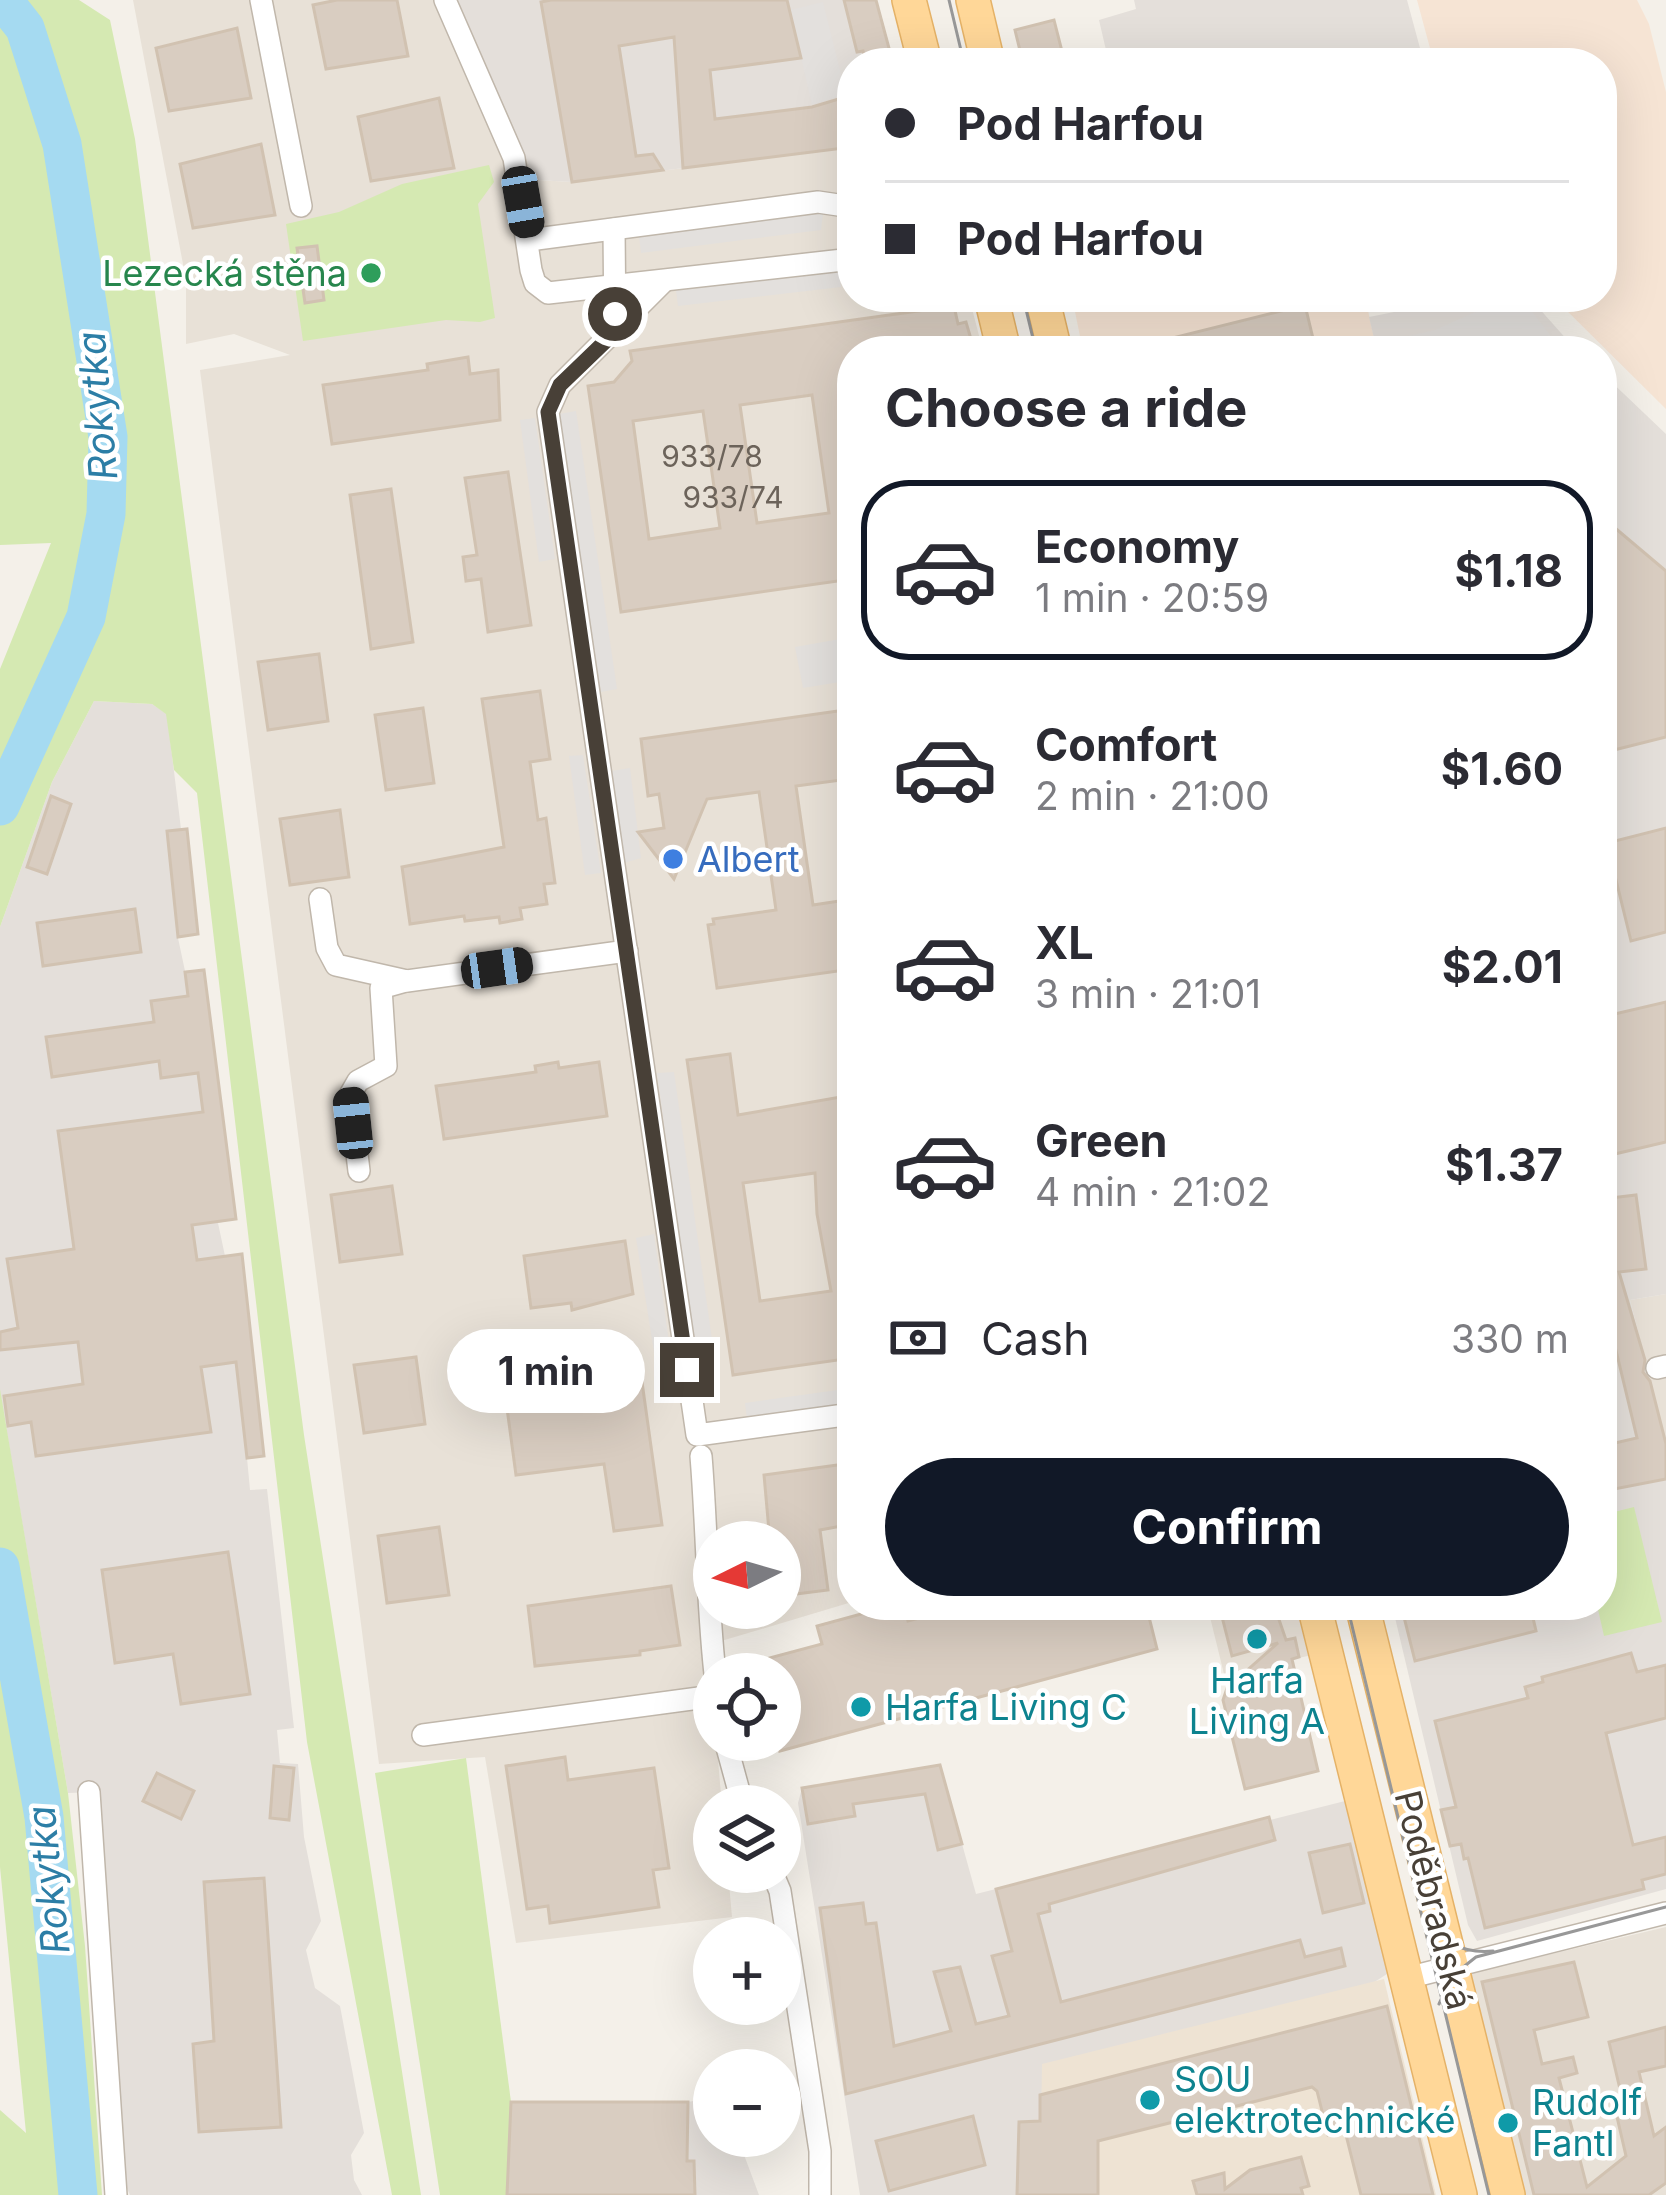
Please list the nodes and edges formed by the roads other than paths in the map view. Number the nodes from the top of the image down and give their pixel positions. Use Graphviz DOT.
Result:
graph roads {
  1 [pos="261,0"];
  2 [pos="445,0"];
  3 [pos="910,0"];
  4 [pos="973,0"];
  5 [pos="921,48"];
  6 [pos="984,48"];
  7 [pos="837,204"];
  8 [pos="301,206"];
  9 [pos="614,230"];
  10 [pos="530,240"];
  11 [pos="837,261"];
  12 [pos="663,282"];
  13 [pos="614,287"];
  14 [pos="615,332"];
  15 [pos="320,899"];
  16 [pos="627,951"];
  17 [pos="407,981"];
  18 [pos="359,1171"];
  19 [pos="837,1417"];
  20 [pos="699,1445"];
  21 [pos="1318,1620"];
  22 [pos="1366,1620"];
  23 [pos="713,1653"];
  24 [pos="693,1699"];
  25 [pos="423,1735"];
  26 [pos="89,1792"];
  27 [pos="780,1893"];
  28 [pos="1666,1912"];
  29 [pos="1450,1967"];
  30 [pos="1407,1978"];
  31 [pos="116,2195"];
  32 [pos="820,2195"];
  33 [pos="1460,2195"];
  34 [pos="1508,2195"];
  1 -- 8 [label="street"];
  2 -- 10 [label="street"];
  3 -- 5 [label="main road"];
  4 -- 6 [label="main road"];
  7 -- 9 [label="street"];
  9 -- 10 [label="street"];
  9 -- 13 [label="street"];
  10 -- 13 [label="street"];
  11 -- 12 [label="street"];
  12 -- 13 [label="street"];
  12 -- 14 [label="street"];
  13 -- 14 [label="street"];
  14 -- 16 [label="street"];
  15 -- 17 [label="street"];
  16 -- 17 [label="street"];
  16 -- 20 [label="street"];
  17 -- 18 [label="street"];
  19 -- 20 [label="street"];
  20 -- 23 [label="street"];
  21 -- 30 [label="main road, Poděbradská"];
  22 -- 29 [label="main road, Poděbradská"];
  24 -- 25 [label="street"];
  26 -- 31 [label="street"];
  27 -- 32 [label="street"];
  28 -- 29 [label="street"];
  29 -- 30 [label="street"];
  29 -- 34 [label="main road, Poděbradská"];
  30 -- 33 [label="main road, Poděbradská"];
}
